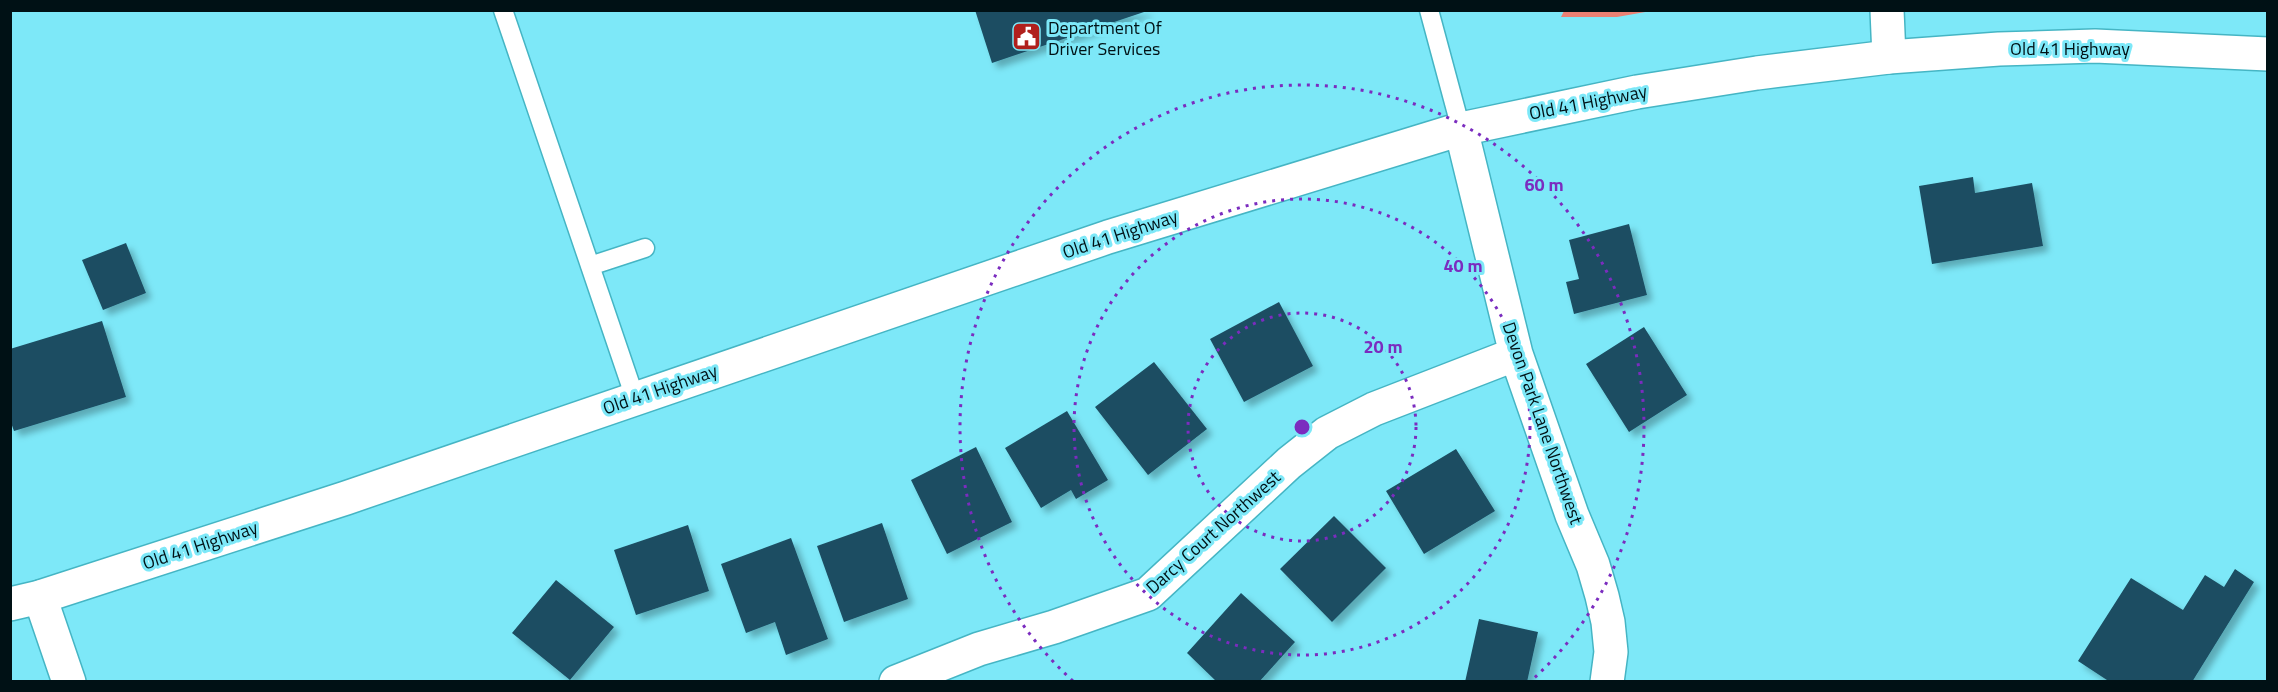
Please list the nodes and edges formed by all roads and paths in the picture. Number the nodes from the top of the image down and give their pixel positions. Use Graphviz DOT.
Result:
graph roads {
  1 [pos="1429,10"];
  2 [pos="1887,10"];
  3 [pos="509,14"];
  4 [pos="2268,54"];
  5 [pos="1889,57"];
  6 [pos="1461,129"];
  7 [pos="645,248"];
  8 [pos="590,266"];
  9 [pos="1516,354"];
  10 [pos="635,398"];
  11 [pos="25,600"];
  12 [pos="69,681"];
  13 [pos="896,681"];
  14 [pos="1607,681"];
  1 -- 6 [label="lane"];
  2 -- 5 [label="main road"];
  3 -- 8 [label="lane"];
  4 -- 5 [label="main road, Old 41 Highway"];
  5 -- 6 [label="main road, Old 41 Highway"];
  6 -- 9 [label="main road, Devon Park Lane Northwest"];
  6 -- 10 [label="main road, Old 41 Highway"];
  7 -- 8 [label="lane"];
  8 -- 10 [label="lane"];
  9 -- 13 [label="main road, Darcy Court Northwest"];
  9 -- 14 [label="main road, Devon Park Lane Northwest"];
  10 -- 11 [label="main road, Old 41 Highway"];
  11 -- 12 [label="main road"];
}
